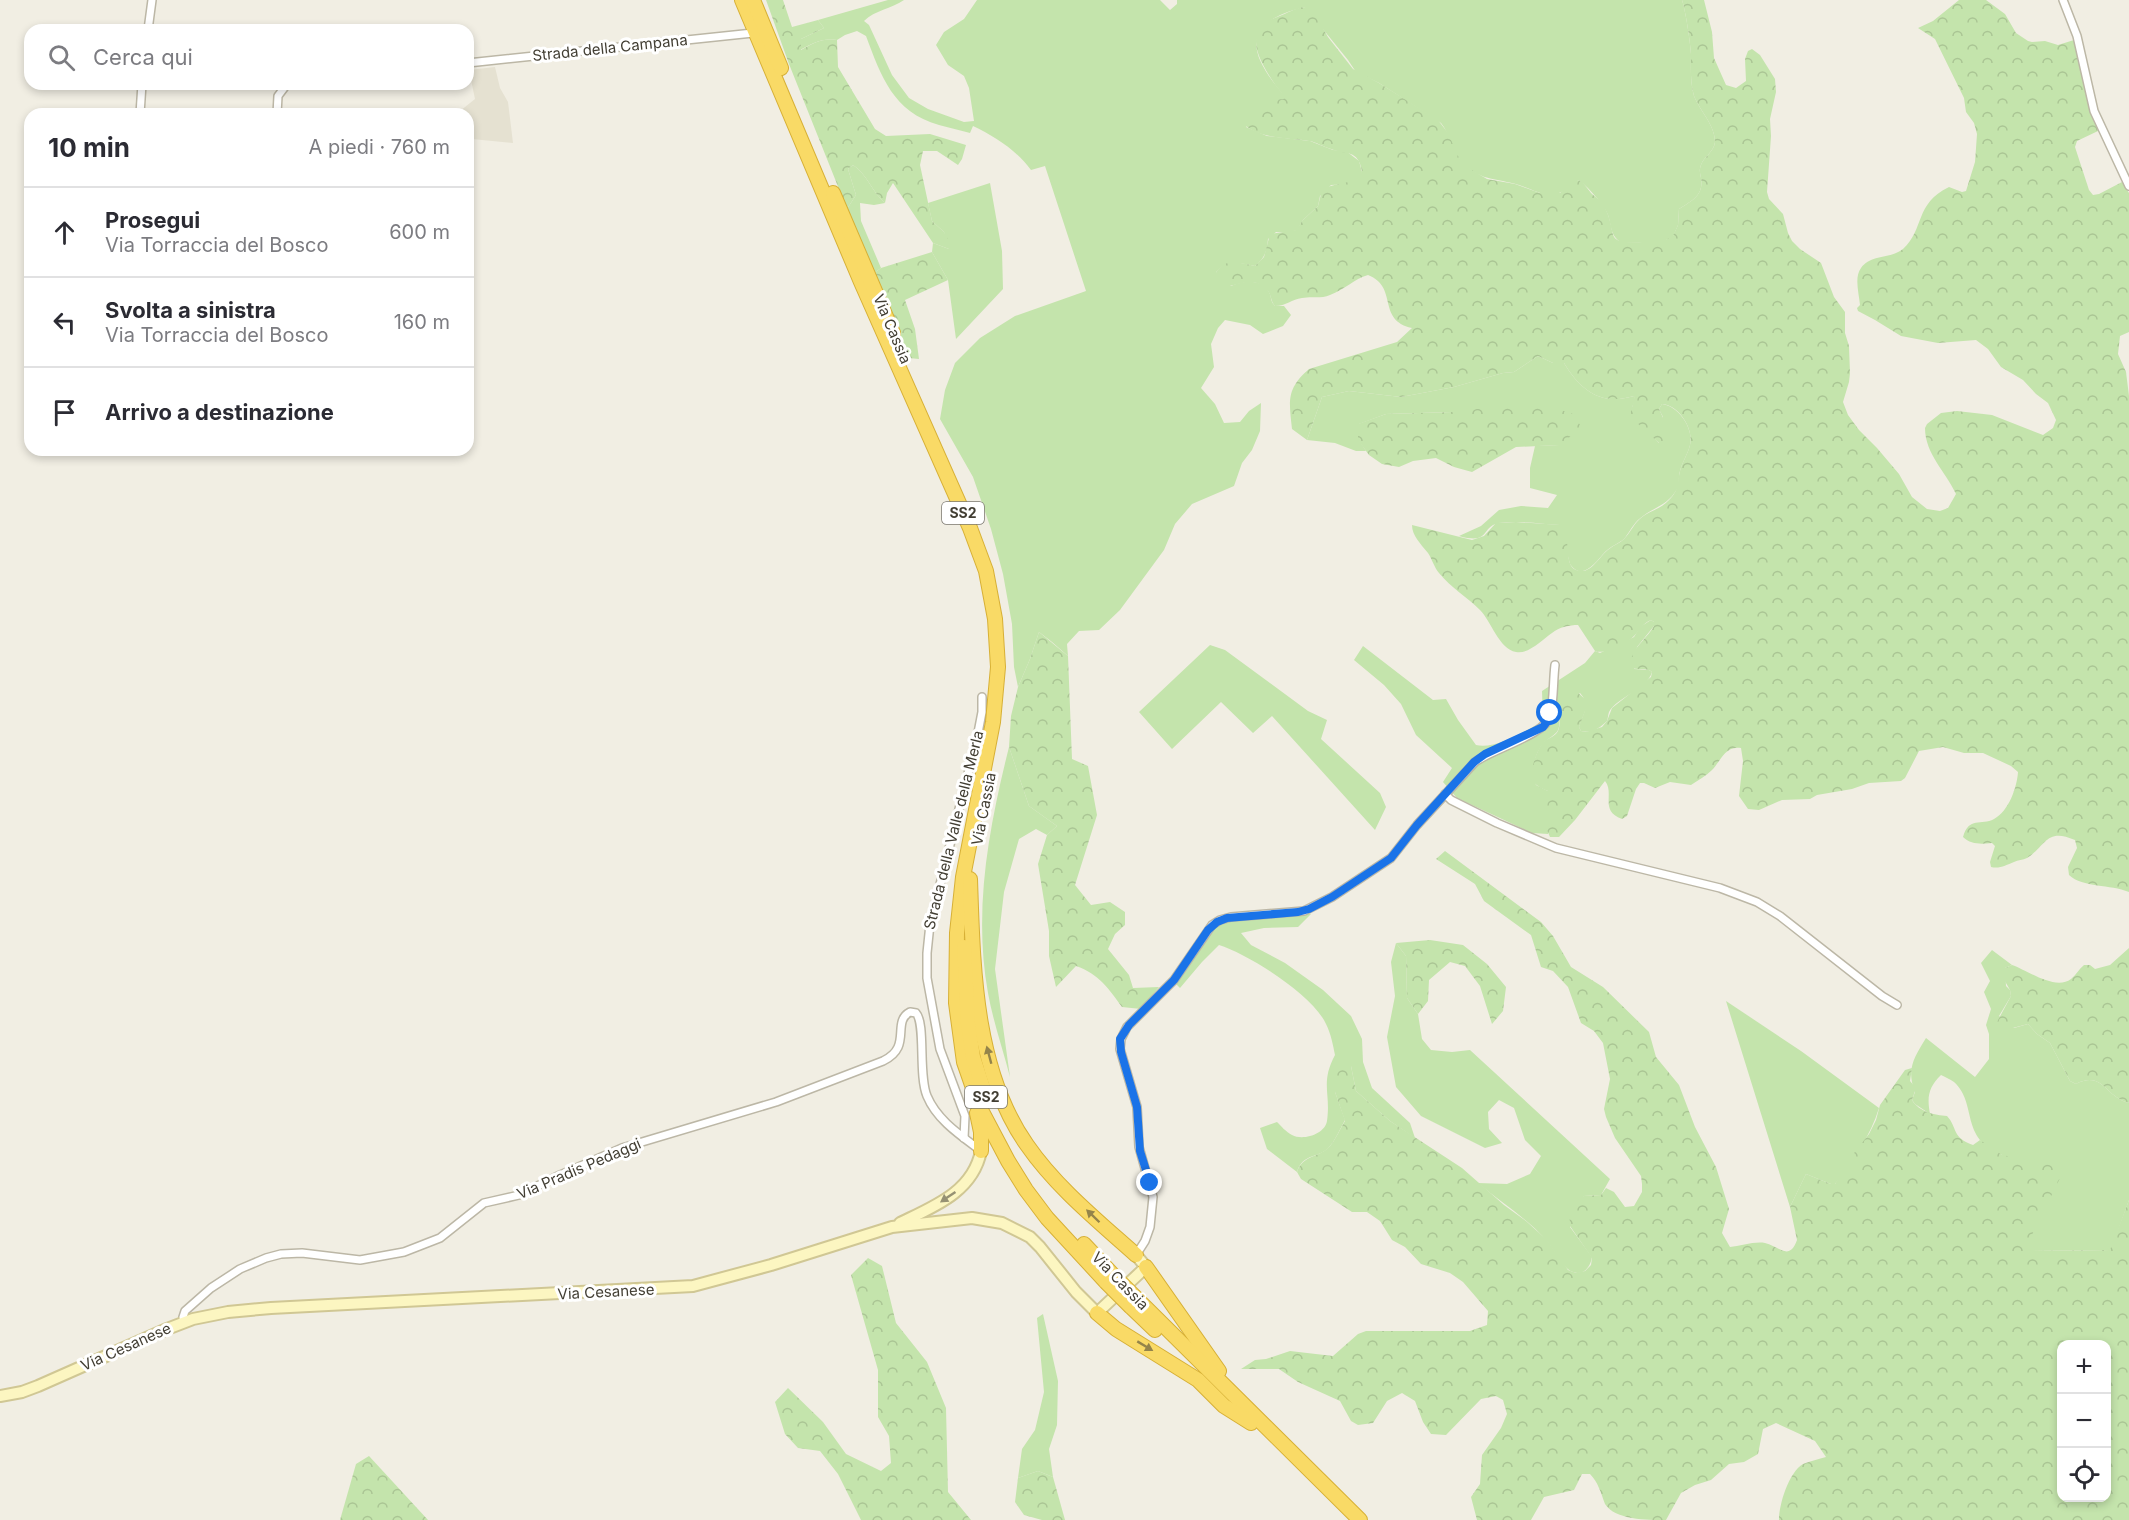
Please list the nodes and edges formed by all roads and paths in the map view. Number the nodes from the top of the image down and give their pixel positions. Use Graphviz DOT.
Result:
graph roads {
  1 [pos="153,0"];
  2 [pos="742,0"];
  3 [pos="753,0"];
  4 [pos="2063,0"];
  5 [pos="149,24"];
  6 [pos="753,33"];
  7 [pos="474,62"];
  8 [pos="142,90"];
  9 [pos="282,90"];
  10 [pos="783,97"];
  11 [pos="140,108"];
  12 [pos="277,108"];
  13 [pos="2129,186"];
  14 [pos="1555,665"];
  15 [pos="982,697"];
  16 [pos="1445,794"];
  17 [pos="970,879"];
  18 [pos="1897,1005"];
  19 [pos="964,1062"];
  20 [pos="964,1138"];
  21 [pos="981,1151"];
  22 [pos="892,1227"];
  23 [pos="1136,1255"];
  24 [pos="1146,1267"];
  25 [pos="1110,1279"];
  26 [pos="1134,1302"];
  27 [pos="1097,1313"];
  28 [pos="184,1323"];
  29 [pos="0,1396"];
  30 [pos="1241,1402"];
  31 [pos="1251,1423"];
  32 [pos="1347,1520"];
  33 [pos="1360,1520"];
  1 -- 5 [label="street"];
  2 -- 6 [label="street"];
  2 -- 10 [label="highway, Via Cassia / SS2"];
  3 -- 17 [label="highway, Via Cassia / SS2"];
  4 -- 13 [label="street"];
  6 -- 7 [label="street, Strada della Campana"];
  6 -- 10 [label="street"];
  8 -- 11 [label="street"];
  9 -- 12 [label="street"];
  10 -- 19 [label="highway, Via Cassia / SS2"];
  14 -- 16 [label="street"];
  15 -- 20 [label="street, Strada della Valle della Merla"];
  16 -- 18 [label="street"];
  16 -- 23 [label="street"];
  23 -- 17 [label="highway, one-way"];
  17 -- 25 [label="highway, Via Cassia / SS2"];
  19 -- 21 [label="highway"];
  19 -- 25 [label="highway, Via Cassia / SS2"];
  20 -- 21 [label="street, Via Pradis Pedaggi"];
  20 -- 28 [label="street, Via Pradis Pedaggi"];
  21 -- 22 [label="street, one-way"];
  22 -- 27 [label="street, Via Cesanese"];
  22 -- 28 [label="street, Via Cesanese"];
  23 -- 24 [label="street"];
  24 -- 27 [label="street"];
  24 -- 30 [label="highway"];
  25 -- 26 [label="highway, Via Cassia / SS2, bridge"];
  26 -- 30 [label="highway, Via Cassia / SS2"];
  26 -- 31 [label="highway, Via Cassia / SS2"];
  27 -- 31 [label="highway, one-way"];
  28 -- 29 [label="street, Via Cesanese"];
  30 -- 33 [label="highway, Via Cassia / SS2"];
  31 -- 32 [label="highway, Via Cassia / SS2"];
}
